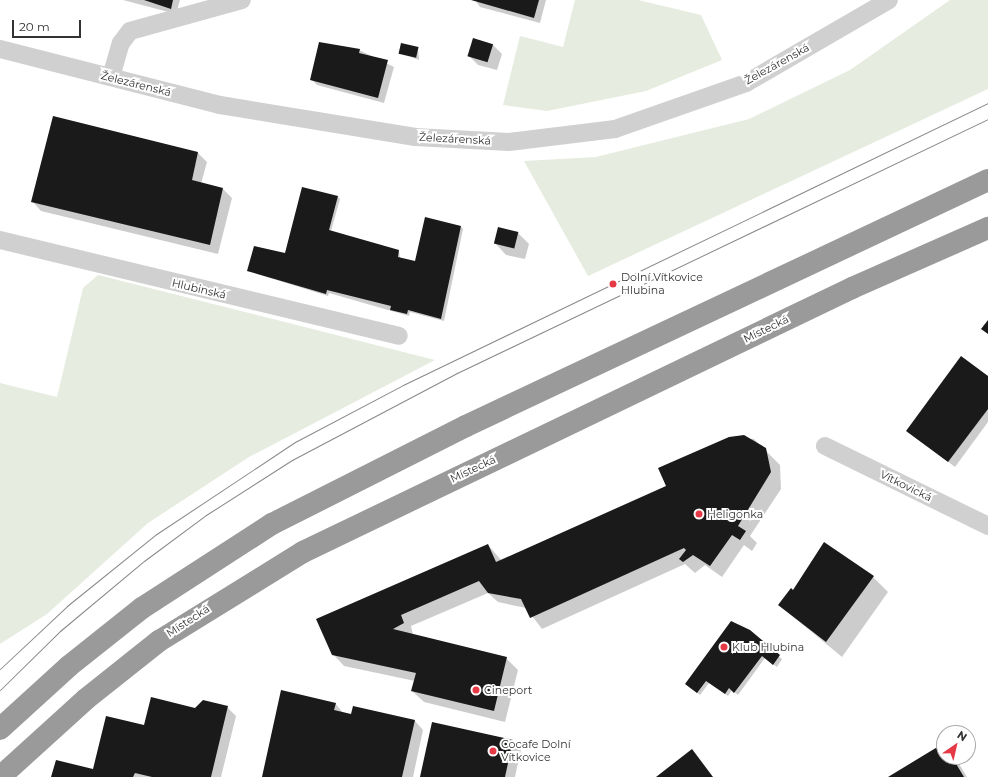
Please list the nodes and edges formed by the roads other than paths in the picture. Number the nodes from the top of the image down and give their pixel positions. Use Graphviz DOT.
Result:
graph roads {
  1 [pos="242,0"];
  2 [pos="889,0"];
  3 [pos="0,49"];
  4 [pos="111,77"];
  5 [pos="988,180"];
  6 [pos="988,228"];
  7 [pos="0,240"];
  8 [pos="399,336"];
  9 [pos="825,446"];
  10 [pos="988,526"];
  11 [pos="0,729"];
  12 [pos="0,777"];
  1 -- 4 [label="street"];
  2 -- 4 [label="street, Železárenská"];
  3 -- 4 [label="street, Železárenská"];
  5 -- 11 [label="highway"];
  6 -- 12 [label="highway, Místecká"];
  7 -- 8 [label="street, Hlubinská"];
  9 -- 10 [label="street, Vítkovická"];
}
